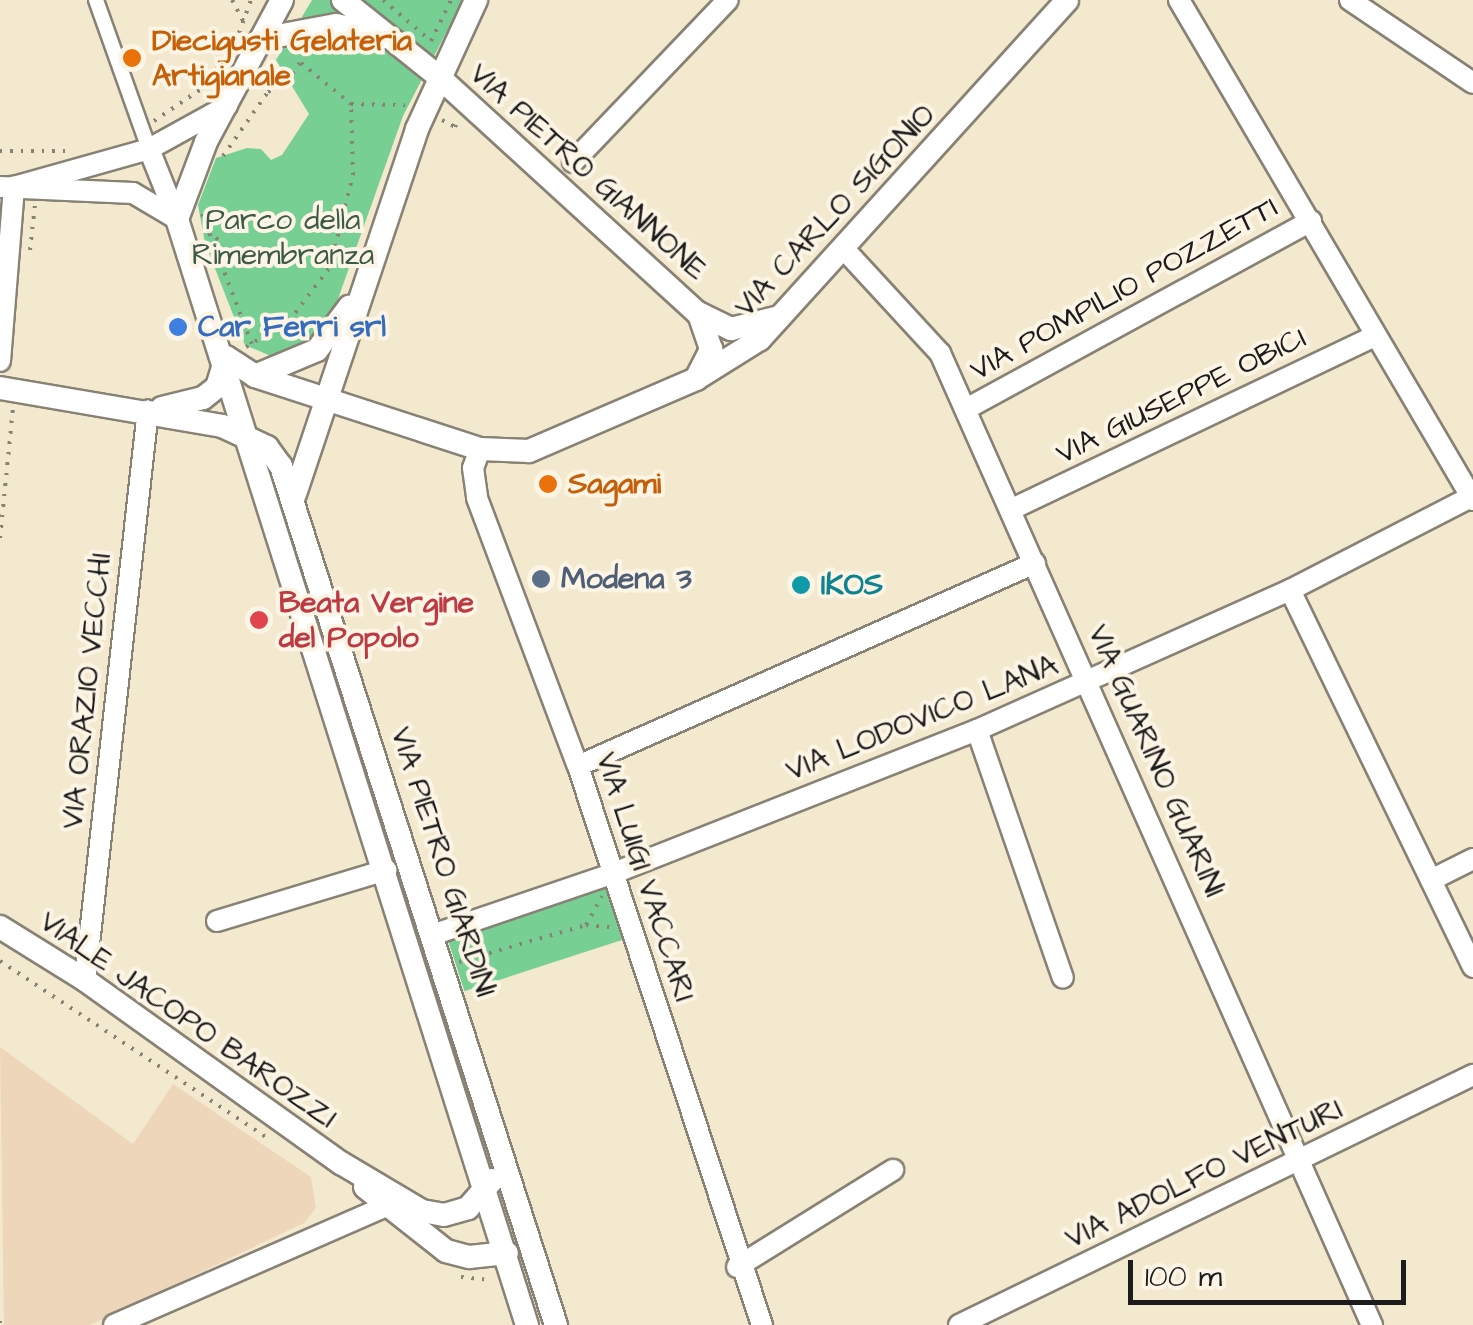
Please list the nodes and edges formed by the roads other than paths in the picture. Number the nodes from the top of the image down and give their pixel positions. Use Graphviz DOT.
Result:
graph roads {
  1 [pos="96,0"];
  2 [pos="342,0"];
  3 [pos="476,0"];
  4 [pos="728,0"];
  5 [pos="1067,0"];
  6 [pos="1179,0"];
  7 [pos="1350,0"];
  8 [pos="275,4"];
  9 [pos="262,39"];
  10 [pos="393,39"];
  11 [pos="438,76"];
  12 [pos="1473,83"];
  13 [pos="227,106"];
  14 [pos="150,148"];
  15 [pos="573,162"];
  16 [pos="7,187"];
  17 [pos="177,219"];
  18 [pos="1311,221"];
  19 [pos="843,248"];
  20 [pos="373,258"];
  21 [pos="698,313"];
  22 [pos="779,316"];
  23 [pos="1375,336"];
  24 [pos="226,358"];
  25 [pos="0,361"];
  26 [pos="255,376"];
  27 [pos="696,379"];
  28 [pos="0,388"];
  29 [pos="328,399"];
  30 [pos="966,409"];
  31 [pos="148,410"];
  32 [pos="246,434"];
  33 [pos="480,449"];
  34 [pos="295,494"];
  35 [pos="1473,498"];
  36 [pos="1012,509"];
  37 [pos="1035,563"];
  38 [pos="1290,590"];
  39 [pos="1089,682"];
  40 [pos="977,730"];
  41 [pos="578,766"];
  42 [pos="1473,859"];
  43 [pos="386,870"];
  44 [pos="614,873"];
  45 [pos="1431,880"];
  46 [pos="216,921"];
  47 [pos="0,927"];
  48 [pos="435,934"];
  49 [pos="0,942"];
  50 [pos="39,950"];
  51 [pos="1473,967"];
  52 [pos="1063,978"];
  53 [pos="85,980"];
  54 [pos="1473,1075"];
  55 [pos="504,1154"];
  56 [pos="341,1163"];
  57 [pos="1298,1164"];
  58 [pos="893,1170"];
  59 [pos="488,1190"];
  60 [pos="384,1207"];
  61 [pos="506,1254"];
  62 [pos="737,1266"];
  63 [pos="114,1325"];
  64 [pos="527,1325"];
  65 [pos="556,1325"];
  66 [pos="762,1325"];
  67 [pos="960,1325"];
  68 [pos="1372,1325"];
  1 -- 14 [label="street"];
  2 -- 10 [label="street, VIA PIETRO GIANNONE"];
  3 -- 11 [label="street"];
  4 -- 15 [label="street"];
  5 -- 19 [label="street, VIA CARLO SIGONIO"];
  6 -- 18 [label="street"];
  7 -- 12 [label="street"];
  8 -- 9 [label="street"];
  9 -- 10 [label="street"];
  9 -- 13 [label="street"];
  10 -- 11 [label="street, VIA PIETRO GIANNONE"];
  11 -- 20 [label="street"];
  11 -- 21 [label="street, VIA PIETRO GIANNONE"];
  13 -- 14 [label="street"];
  13 -- 17 [label="street"];
  14 -- 16 [label="street"];
  14 -- 17 [label="street"];
  16 -- 17 [label="street"];
  16 -- 25 [label="street"];
  17 -- 24 [label="street, VIA PIETRO GIARDINI"];
  18 -- 23 [label="street"];
  18 -- 30 [label="street, VIA POMPILIO POZZETTI"];
  19 -- 22 [label="street, VIA CARLO SIGONIO"];
  19 -- 30 [label="street, VIA GUARINO GUARINI"];
  20 -- 26 [label="street"];
  20 -- 29 [label="street"];
  21 -- 22 [label="street, VIA PIETRO GIANNONE"];
  21 -- 27 [label="street, VIA PIETRO GIANNONE"];
  22 -- 27 [label="street, VIA CARLO SIGONIO"];
  23 -- 35 [label="street"];
  23 -- 36 [label="street, VIA GIUSEPPE OBICI"];
  24 -- 26 [label="street, VIA CARLO SIGONIO"];
  24 -- 31 [label="street"];
  24 -- 32 [label="street, VIA PIETRO GIARDINI"];
  26 -- 29 [label="street, VIA CARLO SIGONIO"];
  27 -- 33 [label="street, VIA CARLO SIGONIO"];
  28 -- 31 [label="street"];
  29 -- 33 [label="street, VIA CARLO SIGONIO"];
  29 -- 34 [label="street"];
  30 -- 36 [label="street, VIA GUARINO GUARINI"];
  31 -- 32 [label="street"];
  31 -- 53 [label="street, VIA ORAZIO VECCHI"];
  32 -- 34 [label="street, VIA PIETRO GIARDINI"];
  32 -- 43 [label="street, VIA PIETRO GIARDINI"];
  33 -- 41 [label="street, VIA LUIGI VACCARI"];
  34 -- 48 [label="street, VIA PIETRO GIARDINI"];
  35 -- 38 [label="street, VIA LODOVICO LANA"];
  36 -- 37 [label="street, VIA GUARINO GUARINI"];
  37 -- 39 [label="street, VIA GUARINO GUARINI"];
  37 -- 41 [label="street"];
  38 -- 39 [label="street, VIA LODOVICO LANA"];
  38 -- 45 [label="street"];
  39 -- 40 [label="street, VIA LODOVICO LANA"];
  39 -- 57 [label="street, VIA GUARINO GUARINI"];
  40 -- 44 [label="street, VIA LODOVICO LANA"];
  40 -- 52 [label="street"];
  41 -- 44 [label="street, VIA LUIGI VACCARI"];
  42 -- 45 [label="street"];
  43 -- 46 [label="street"];
  43 -- 59 [label="street, VIA PIETRO GIARDINI"];
  44 -- 48 [label="street, VIA LODOVICO LANA"];
  44 -- 62 [label="street, VIA LUIGI VACCARI"];
  45 -- 51 [label="street"];
  47 -- 50 [label="street, VIALE JACOPO BAROZZI"];
  48 -- 55 [label="street, VIA PIETRO GIARDINI"];
  49 -- 50 [label="street"];
  50 -- 53 [label="street, VIALE JACOPO BAROZZI"];
  53 -- 56 [label="street, VIALE JACOPO BAROZZI"];
  54 -- 57 [label="street, VIA ADOLFO VENTURI"];
  55 -- 59 [label="street"];
  55 -- 65 [label="street, VIA PIETRO GIARDINI"];
  56 -- 59 [label="street, VIALE JACOPO BAROZZI"];
  56 -- 60 [label="street, VIALE JACOPO BAROZZI"];
  57 -- 67 [label="street, VIA ADOLFO VENTURI"];
  57 -- 68 [label="street, VIA GUARINO GUARINI"];
  58 -- 62 [label="street"];
  59 -- 61 [label="street, VIA PIETRO GIARDINI"];
  60 -- 61 [label="street, VIALE JACOPO BAROZZI"];
  60 -- 63 [label="street"];
  61 -- 64 [label="street, VIA PIETRO GIARDINI"];
  62 -- 66 [label="street, VIA LUIGI VACCARI"];
}
